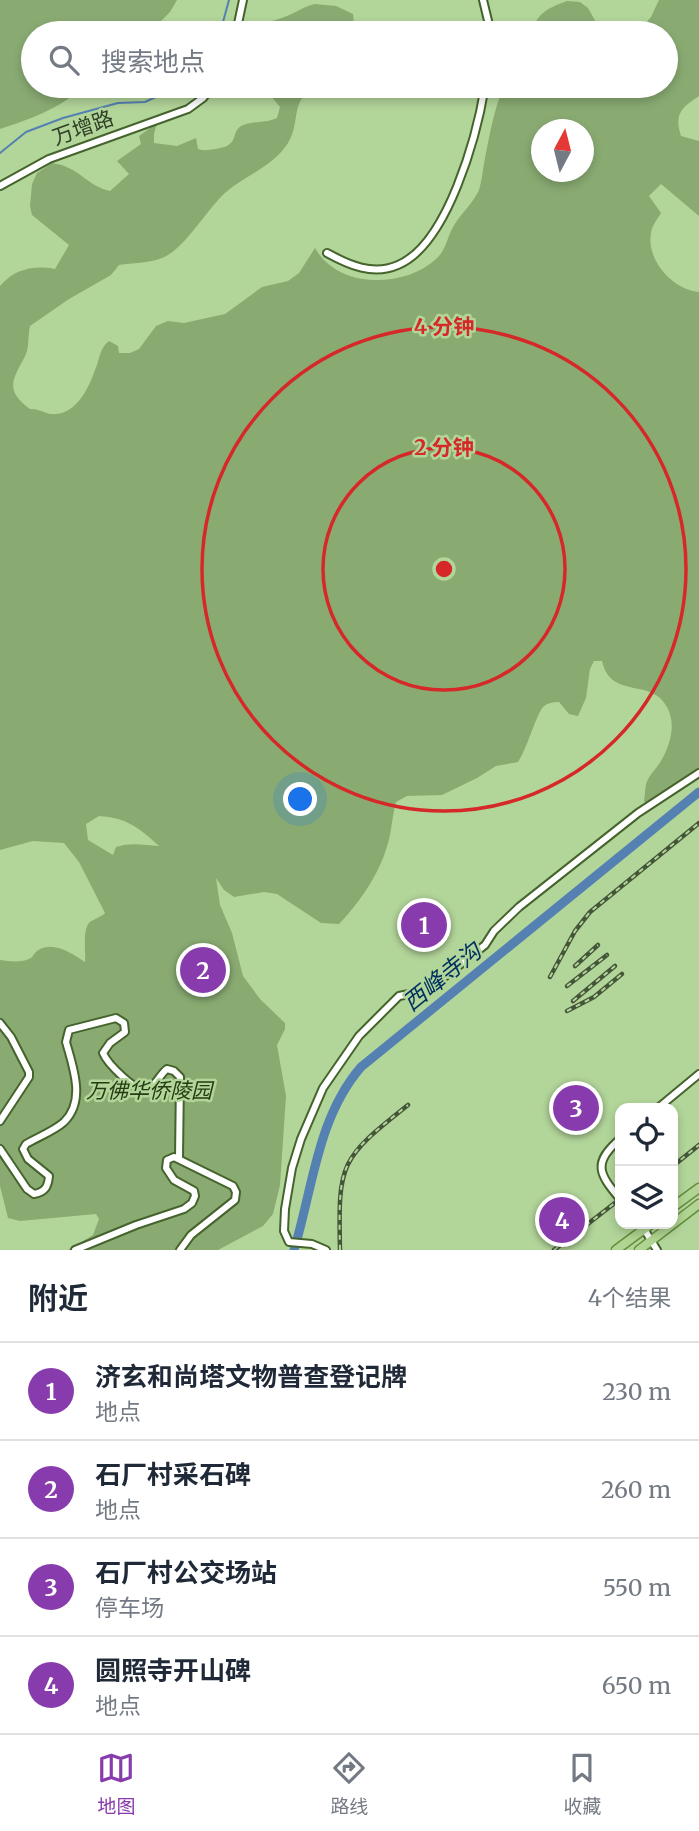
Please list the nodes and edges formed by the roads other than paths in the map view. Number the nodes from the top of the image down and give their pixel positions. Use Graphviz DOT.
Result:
graph roads {
  1 [pos="243,0"];
  2 [pos="483,0"];
  3 [pos="239,21"];
  4 [pos="488,21"];
  5 [pos="203,98"];
  6 [pos="483,98"];
  7 [pos="0,186"];
  8 [pos="327,253"];
  9 [pos="699,773"];
  10 [pos="0,1023"];
  11 [pos="699,1074"];
  12 [pos="664,1103"];
  13 [pos="0,1121"];
  14 [pos="615,1143"];
  15 [pos="0,1149"];
  16 [pos="179,1158"];
  17 [pos="699,1188"];
  18 [pos="615,1193"];
  19 [pos="678,1203"];
  20 [pos="699,1204"];
  21 [pos="641,1229"];
  22 [pos="646,1229"];
  23 [pos="650,1241"];
  24 [pos="75,1250"];
  25 [pos="180,1250"];
  26 [pos="326,1250"];
  27 [pos="616,1250"];
  28 [pos="639,1250"];
  29 [pos="657,1250"];
  1 -- 3 [label="street"];
  2 -- 4 [label="street"];
  5 -- 7 [label="street, 万增路"];
  6 -- 8 [label="street"];
  9 -- 26 [label="street"];
  10 -- 13 [label="street"];
  11 -- 12 [label="street"];
  14 -- 18 [label="street"];
  15 -- 16 [label="street"];
  16 -- 24 [label="street"];
  16 -- 25 [label="street"];
  17 -- 19 [label="main road"];
  20 -- 23 [label="main road"];
  21 -- 27 [label="main road"];
  22 -- 23 [label="street"];
  23 -- 28 [label="main road"];
  23 -- 29 [label="street"];
}
